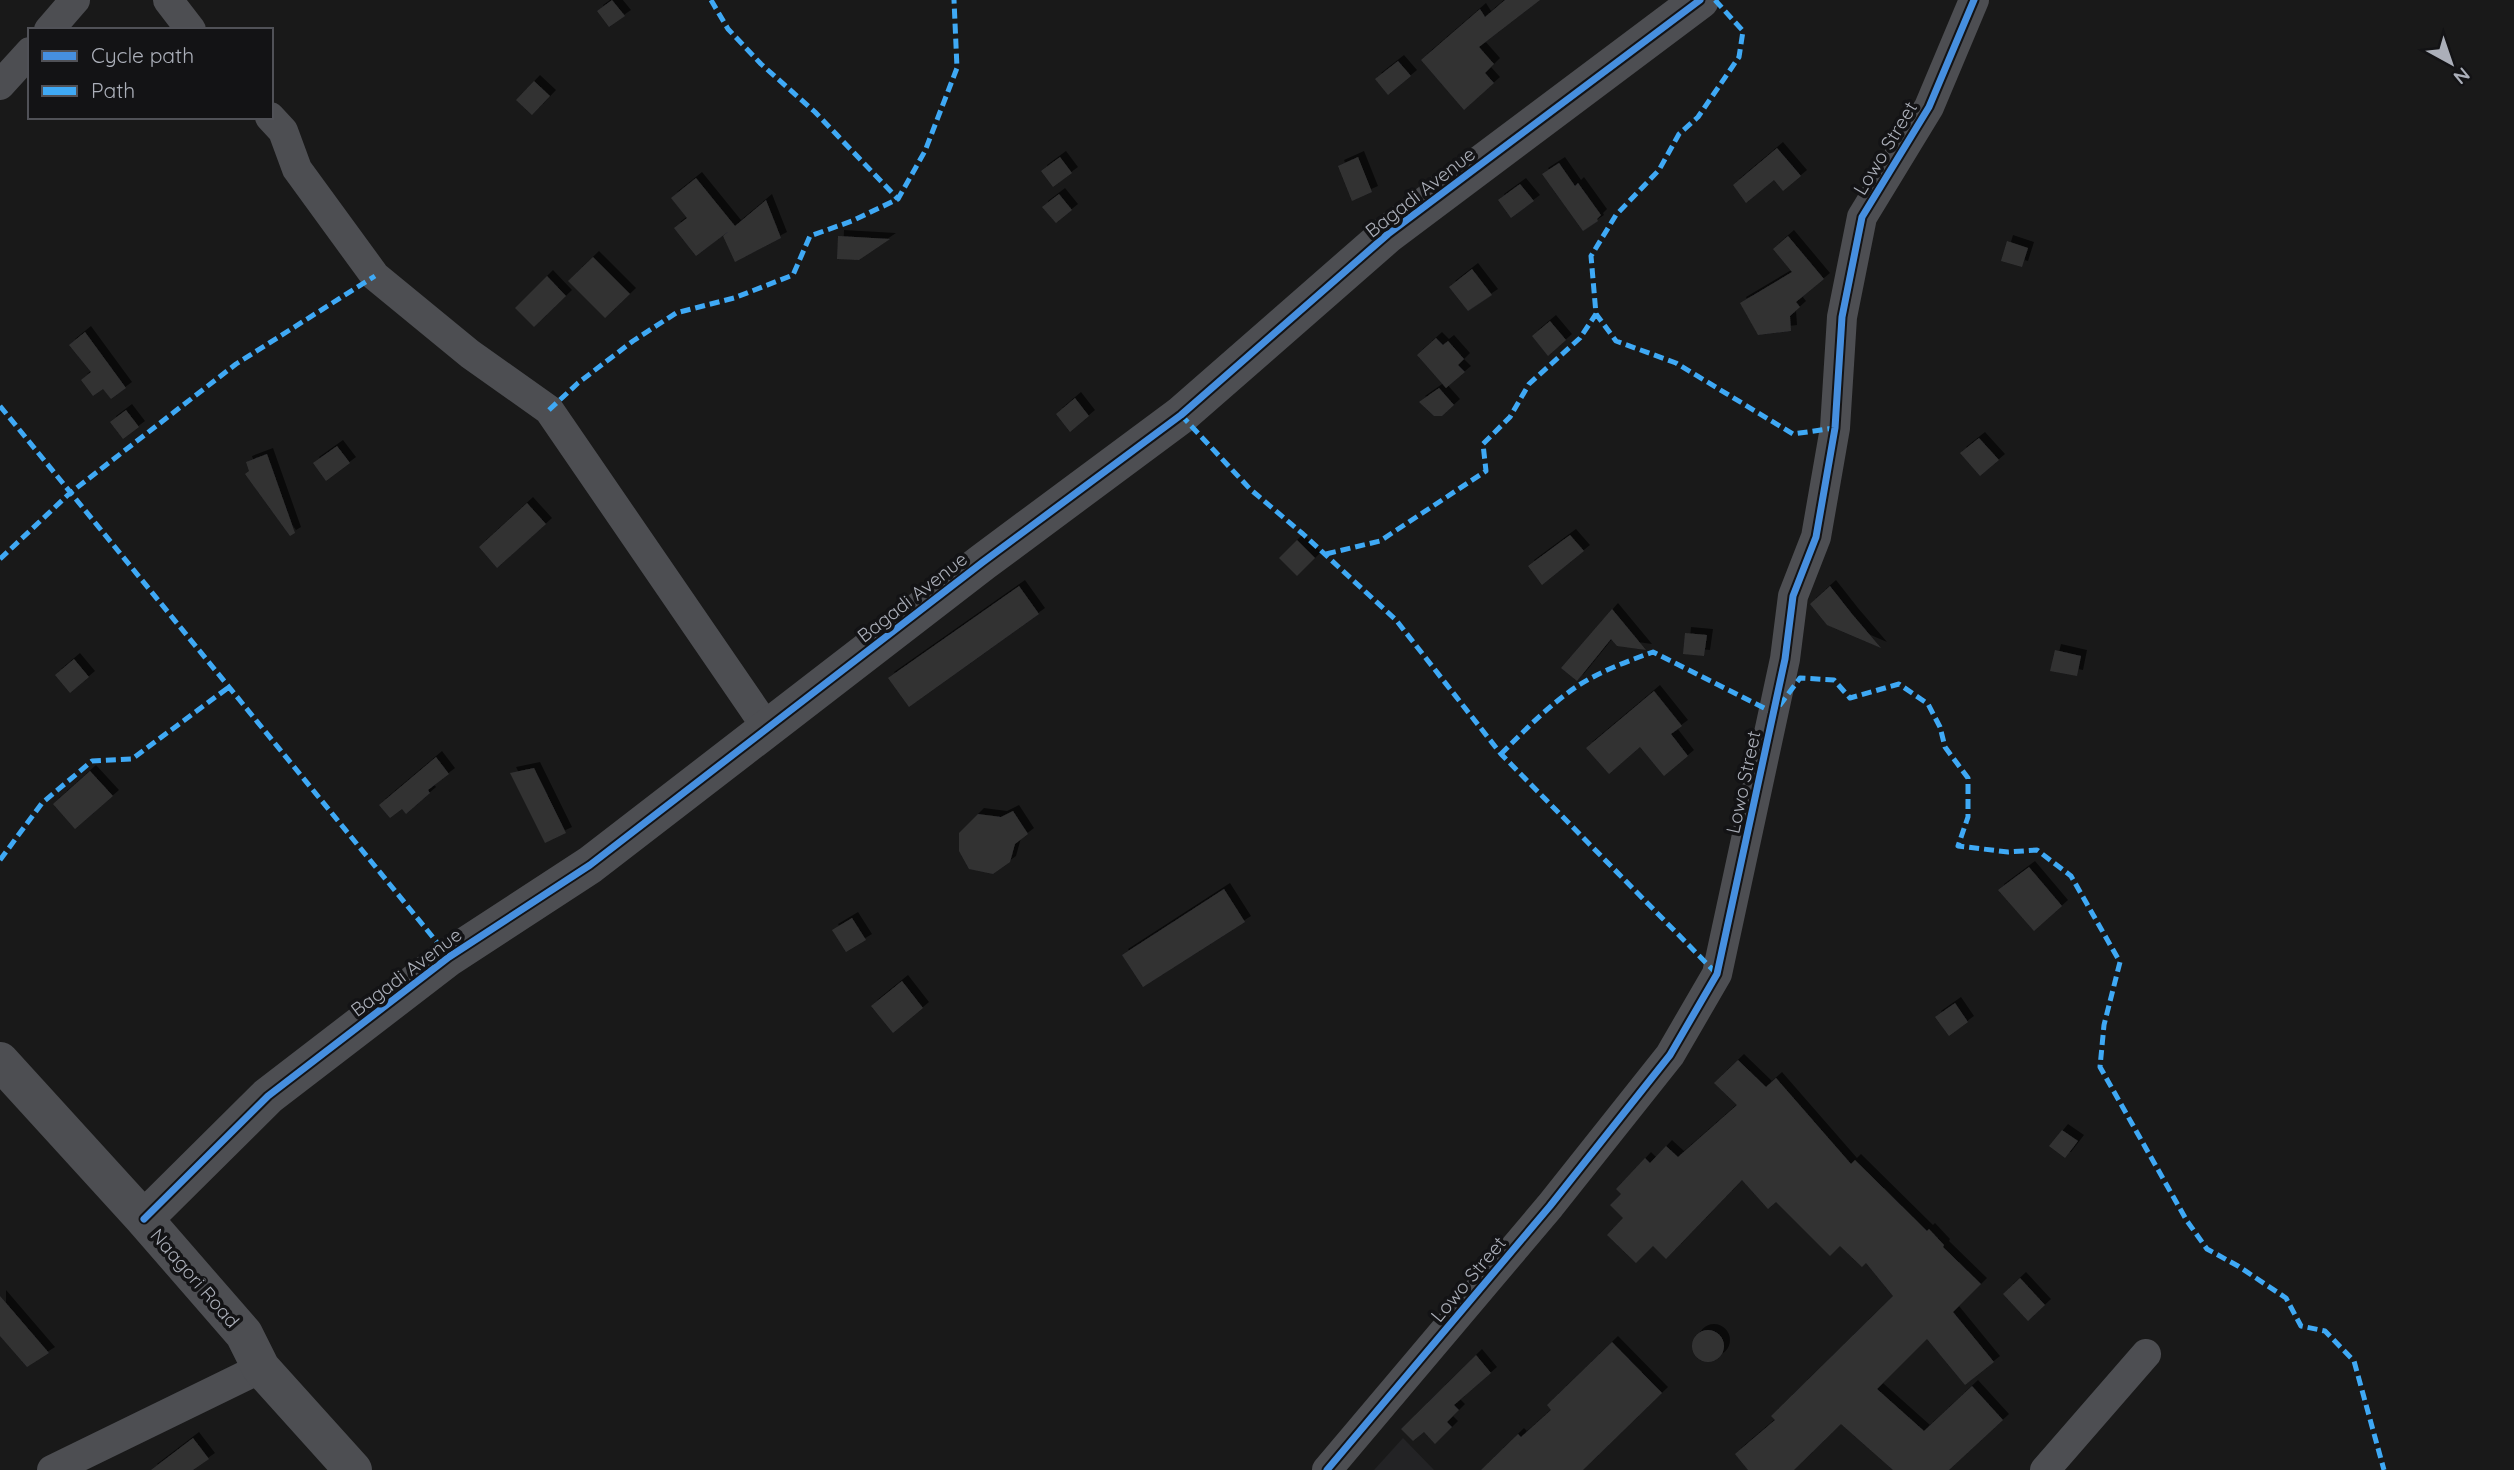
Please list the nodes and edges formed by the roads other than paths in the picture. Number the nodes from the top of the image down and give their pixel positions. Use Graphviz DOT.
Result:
graph roads {
  1 [pos="75,0"];
  2 [pos="168,0"];
  3 [pos="1700,0"];
  4 [pos="1974,0"];
  5 [pos="51,28"];
  6 [pos="189,28"];
  7 [pos="28,54"];
  8 [pos="0,85"];
  9 [pos="272,119"];
  10 [pos="767,728"];
  11 [pos="0,1061"];
  12 [pos="144,1219"];
  13 [pos="2146,1354"];
  14 [pos="261,1368"];
  15 [pos="52,1470"];
  16 [pos="353,1470"];
  17 [pos="1326,1470"];
  18 [pos="2045,1470"];
  1 -- 5 [label="street"];
  2 -- 6 [label="street"];
  3 -- 10 [label="street, Bagadi Avenue"];
  4 -- 17 [label="street, Lowo Street"];
  7 -- 8 [label="street"];
  9 -- 10 [label="street"];
  10 -- 12 [label="street, Bagadi Avenue"];
  11 -- 12 [label="street, Naagori Road"];
  12 -- 14 [label="street, Naagori Road"];
  13 -- 18 [label="street"];
  14 -- 15 [label="street"];
  14 -- 16 [label="street, Naagori Road"];
}
